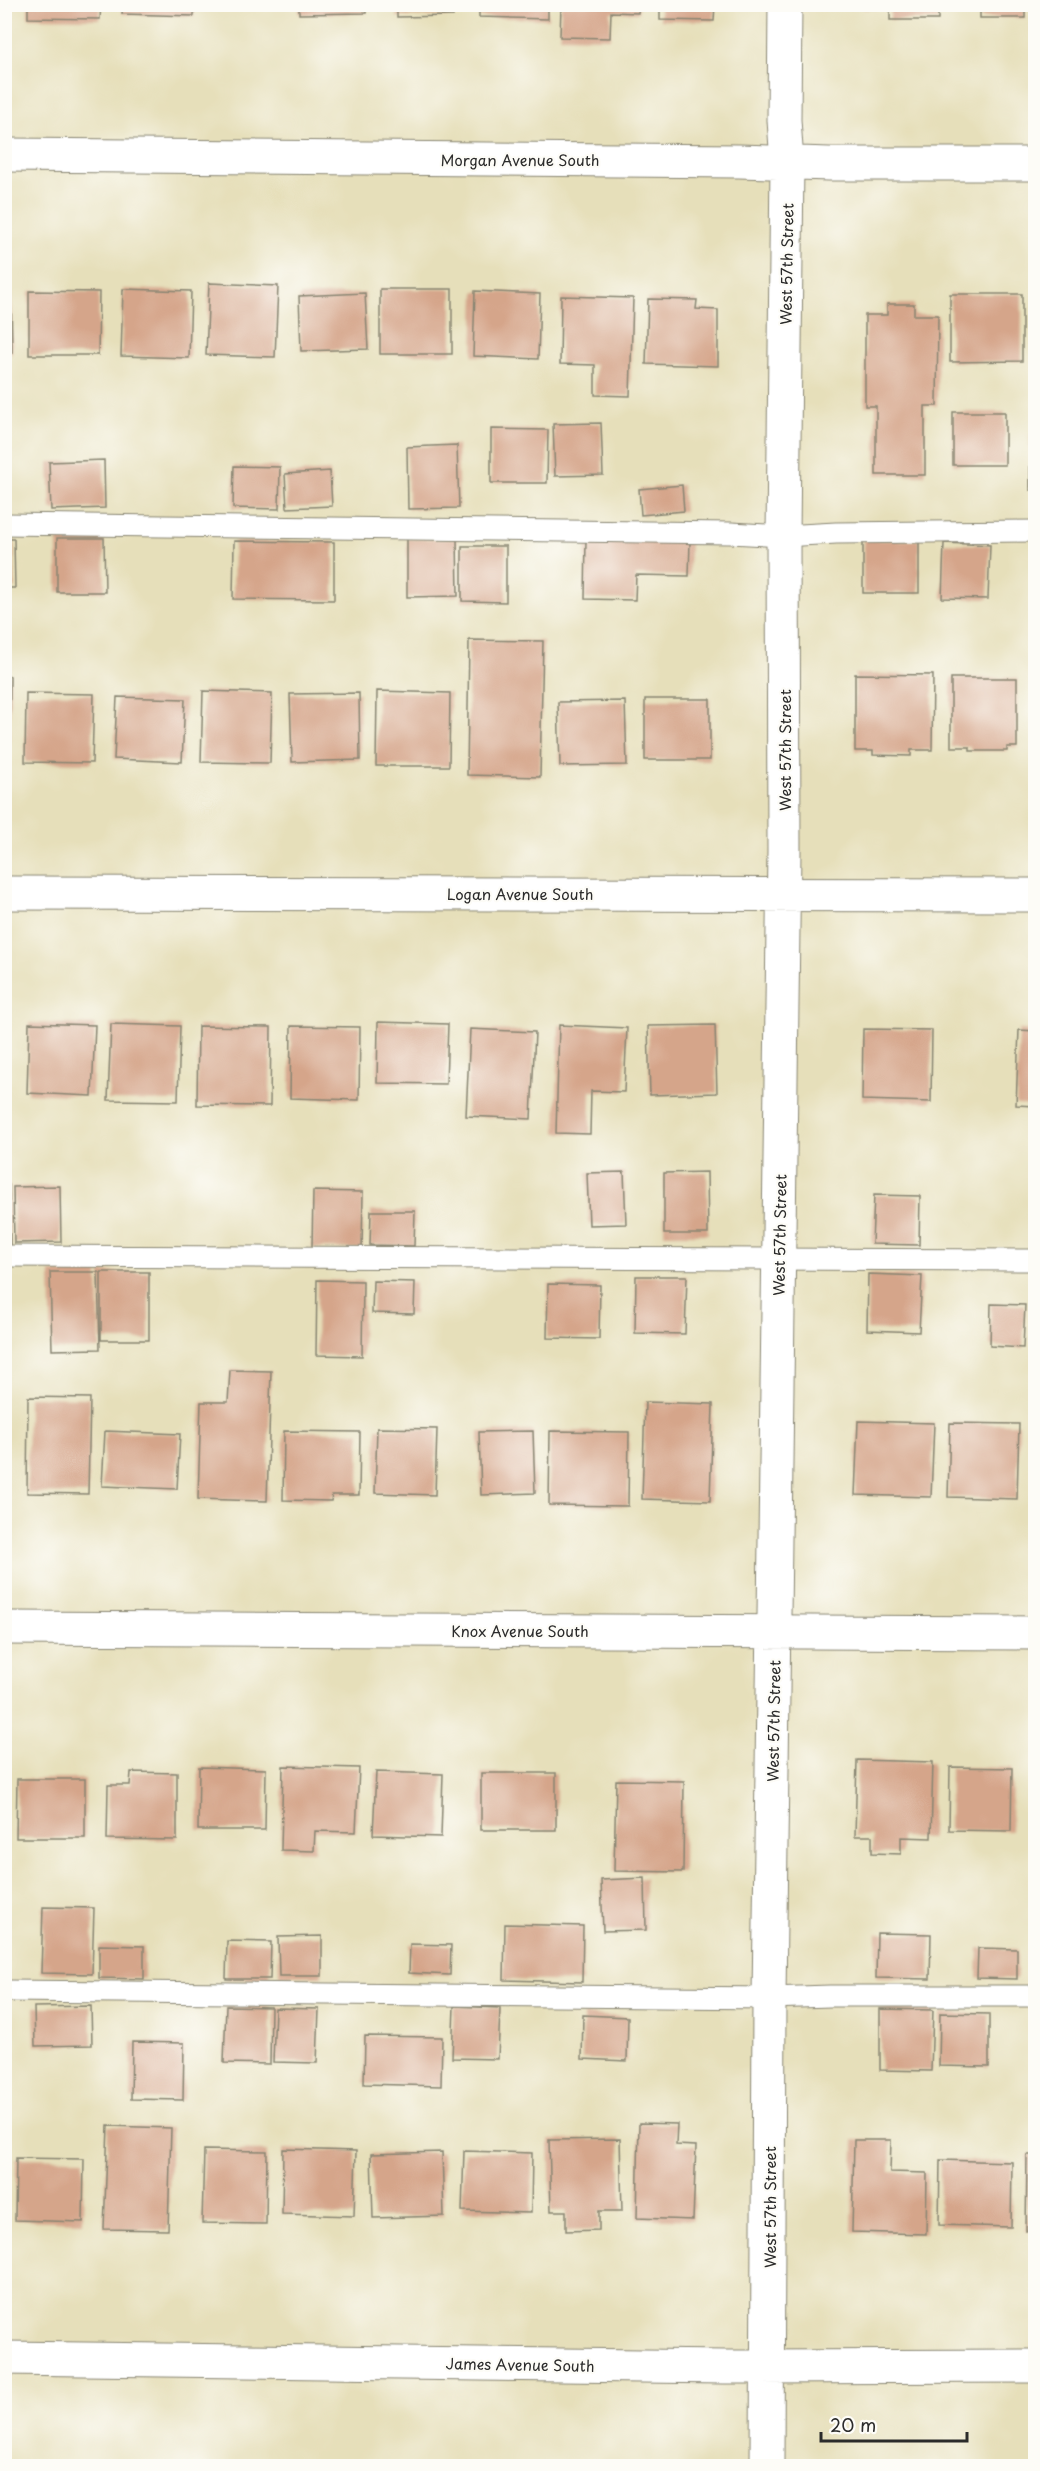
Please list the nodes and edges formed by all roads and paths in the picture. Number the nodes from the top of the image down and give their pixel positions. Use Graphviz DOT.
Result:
graph roads {
  1 [pos="785,4"];
  2 [pos="4,155"];
  3 [pos="787,162"];
  4 [pos="1035,164"];
  5 [pos="4,524"];
  6 [pos="1035,531"];
  7 [pos="783,536"];
  8 [pos="4,893"];
  9 [pos="783,895"];
  10 [pos="1035,896"];
  11 [pos="4,1256"];
  12 [pos="778,1258"];
  13 [pos="1035,1260"];
  14 [pos="4,1628"];
  15 [pos="774,1632"];
  16 [pos="1035,1633"];
  17 [pos="4,1991"];
  18 [pos="1035,1996"];
  19 [pos="769,1998"];
  20 [pos="4,2358"];
  21 [pos="767,2366"];
  22 [pos="1035,2366"];
  23 [pos="766,2466"];
  1 -- 3 [label="street, West 57th Street"];
  2 -- 3 [label="street, Morgan Avenue South"];
  3 -- 4 [label="street, Morgan Avenue South"];
  3 -- 7 [label="street, West 57th Street"];
  5 -- 7 [label="lane"];
  6 -- 7 [label="lane"];
  7 -- 9 [label="street, West 57th Street"];
  8 -- 9 [label="street, Logan Avenue South"];
  9 -- 10 [label="street, Logan Avenue South"];
  9 -- 12 [label="street, West 57th Street"];
  11 -- 12 [label="lane"];
  12 -- 13 [label="lane"];
  12 -- 15 [label="street, West 57th Street"];
  14 -- 15 [label="street, Knox Avenue South"];
  15 -- 16 [label="street, Knox Avenue South"];
  15 -- 19 [label="street, West 57th Street"];
  17 -- 19 [label="lane"];
  18 -- 19 [label="lane"];
  19 -- 21 [label="street, West 57th Street"];
  20 -- 21 [label="street, James Avenue South"];
  21 -- 22 [label="street, James Avenue South"];
  21 -- 23 [label="street, West 57th Street"];
}
